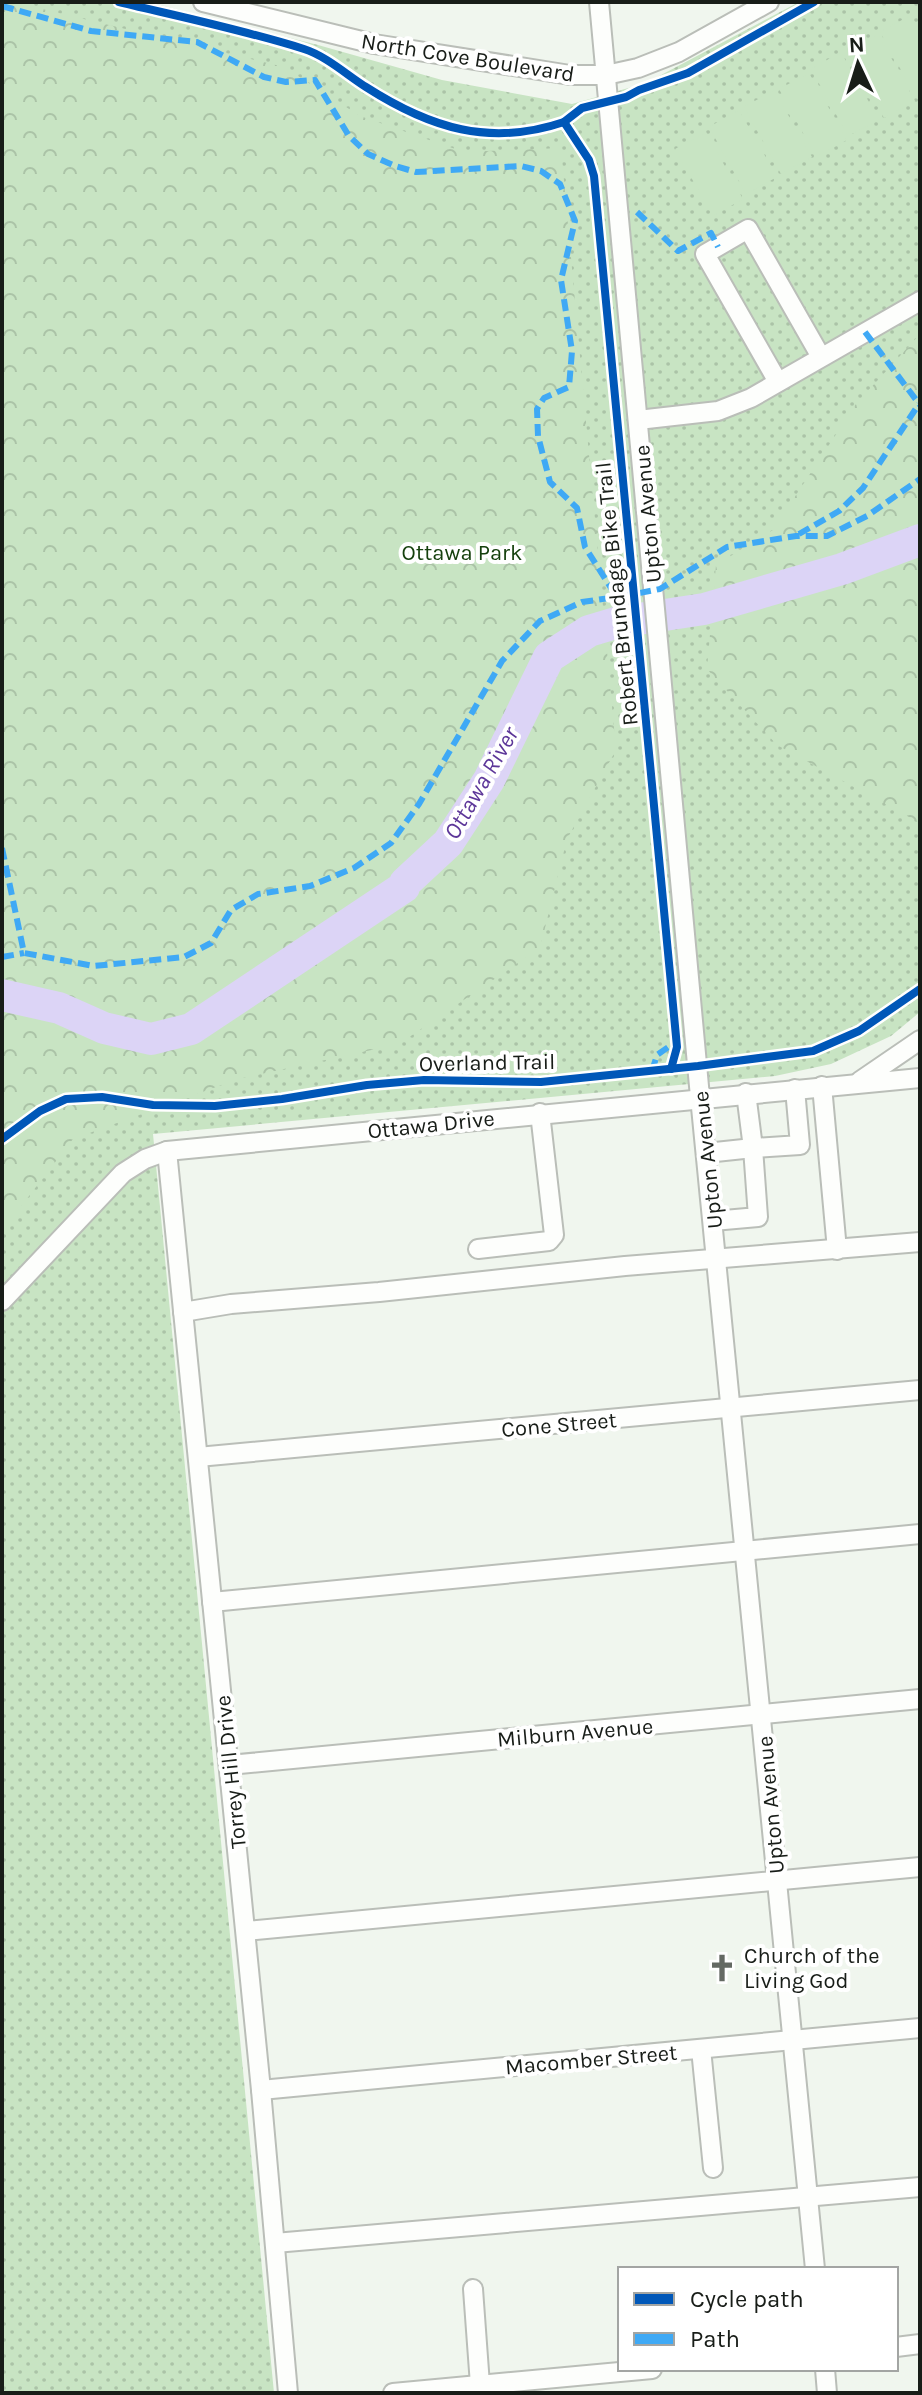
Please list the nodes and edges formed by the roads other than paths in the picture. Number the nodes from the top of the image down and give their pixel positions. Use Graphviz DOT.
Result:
graph roads {
  1 [pos="203,2"];
  2 [pos="599,2"];
  3 [pos="769,2"];
  4 [pos="606,75"];
  5 [pos="920,301"];
  6 [pos="821,357"];
  7 [pos="778,382"];
  8 [pos="638,420"];
  9 [pos="920,1040"];
  10 [pos="920,1078"];
  11 [pos="857,1083"];
  12 [pos="822,1086"];
  13 [pos="795,1089"];
  14 [pos="746,1093"];
  15 [pos="700,1097"];
  16 [pos="540,1113"];
  17 [pos="753,1148"];
  18 [pos="167,1151"];
  19 [pos="706,1153"];
  20 [pos="713,1221"];
  21 [pos="920,1242"];
  22 [pos="478,1249"];
  23 [pos="837,1250"];
  24 [pos="716,1259"];
  25 [pos="2,1301"];
  26 [pos="183,1312"];
  27 [pos="920,1390"];
  28 [pos="732,1408"];
  29 [pos="198,1457"];
  30 [pos="920,1534"];
  31 [pos="746,1550"];
  32 [pos="212,1602"];
  33 [pos="920,1699"];
  34 [pos="761,1714"];
  35 [pos="229,1765"];
  36 [pos="920,1867"];
  37 [pos="777,1880"];
  38 [pos="246,1931"];
  39 [pos="920,2028"];
  40 [pos="792,2040"];
  41 [pos="701,2049"];
  42 [pos="261,2090"];
  43 [pos="713,2168"];
  44 [pos="920,2187"];
  45 [pos="808,2198"];
  46 [pos="275,2243"];
  47 [pos="815,2267"];
  48 [pos="473,2289"];
  49 [pos="920,2344"];
  50 [pos="898,2347"];
  51 [pos="630,2371"];
  52 [pos="825,2371"];
  53 [pos="480,2385"];
  54 [pos="288,2393"];
  55 [pos="393,2393"];
  56 [pos="827,2393"];
  1 -- 4 [label="street, North Cove Boulevard"];
  2 -- 4 [label="street, Upton Avenue"];
  3 -- 4 [label="street, North Cove Boulevard"];
  4 -- 8 [label="street, Upton Avenue"];
  5 -- 6 [label="street"];
  6 -- 7 [label="street"];
  6 -- 7 [label="street"];
  7 -- 8 [label="street"];
  8 -- 15 [label="street, Upton Avenue"];
  9 -- 11 [label="street"];
  10 -- 11 [label="street, Ottawa Drive"];
  11 -- 12 [label="street, Ottawa Drive"];
  12 -- 13 [label="street, Ottawa Drive"];
  12 -- 23 [label="street"];
  13 -- 14 [label="street, Ottawa Drive"];
  13 -- 17 [label="street"];
  14 -- 15 [label="street, Ottawa Drive"];
  14 -- 17 [label="street"];
  15 -- 16 [label="street, Ottawa Drive"];
  15 -- 19 [label="street, Upton Avenue"];
  16 -- 18 [label="street, Ottawa Drive"];
  16 -- 22 [label="street"];
  17 -- 19 [label="street"];
  17 -- 20 [label="street"];
  18 -- 25 [label="street, Ottawa Drive"];
  18 -- 26 [label="street, Torrey Hill Drive"];
  19 -- 20 [label="street, Upton Avenue"];
  20 -- 24 [label="street, Upton Avenue"];
  21 -- 23 [label="street"];
  23 -- 24 [label="street"];
  24 -- 26 [label="street"];
  24 -- 28 [label="street, Upton Avenue"];
  26 -- 29 [label="street, Torrey Hill Drive"];
  27 -- 28 [label="street, Cone Street"];
  28 -- 29 [label="street, Cone Street"];
  28 -- 31 [label="street, Upton Avenue"];
  29 -- 32 [label="street, Torrey Hill Drive"];
  30 -- 31 [label="street"];
  31 -- 32 [label="street"];
  31 -- 34 [label="street, Upton Avenue"];
  32 -- 35 [label="street, Torrey Hill Drive"];
  33 -- 34 [label="street, Milburn Avenue"];
  34 -- 35 [label="street, Milburn Avenue"];
  34 -- 37 [label="street, Upton Avenue"];
  35 -- 38 [label="street, Torrey Hill Drive"];
  36 -- 37 [label="street"];
  37 -- 38 [label="street"];
  37 -- 40 [label="street, Upton Avenue"];
  38 -- 42 [label="street, Torrey Hill Drive"];
  39 -- 40 [label="street, Macomber Street"];
  40 -- 41 [label="street, Macomber Street"];
  40 -- 45 [label="street, Upton Avenue"];
  41 -- 42 [label="street, Macomber Street"];
  41 -- 43 [label="street"];
  42 -- 46 [label="street, Torrey Hill Drive"];
  44 -- 45 [label="street"];
  45 -- 46 [label="street"];
  45 -- 47 [label="street, Upton Avenue"];
  46 -- 54 [label="street, Torrey Hill Drive"];
  48 -- 53 [label="street"];
  49 -- 50 [label="street"];
  51 -- 53 [label="street"];
  52 -- 56 [label="street"];
  53 -- 55 [label="street"];
}
